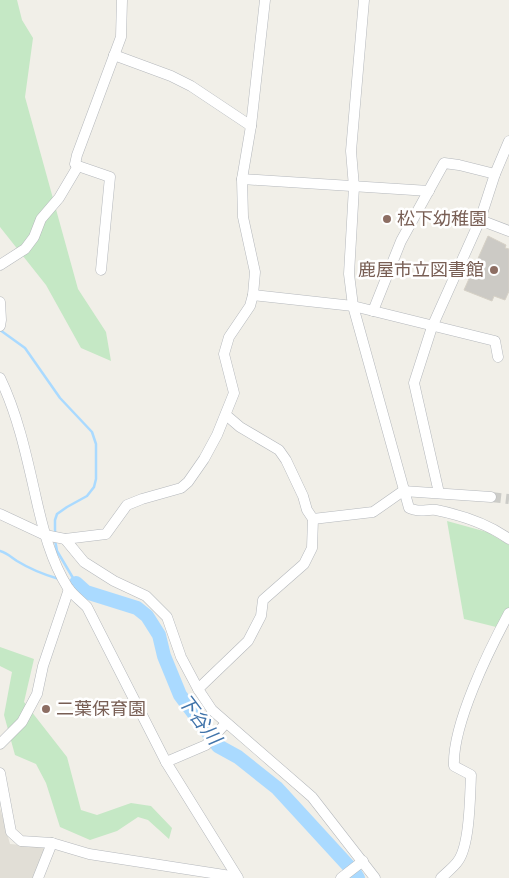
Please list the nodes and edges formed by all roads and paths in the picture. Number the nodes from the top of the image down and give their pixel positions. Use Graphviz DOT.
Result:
graph roads {
  1 [pos="122,0"];
  2 [pos="265,0"];
  3 [pos="364,0"];
  4 [pos="114,55"];
  5 [pos="250,126"];
  6 [pos="509,141"];
  7 [pos="78,166"];
  8 [pos="496,174"];
  9 [pos="242,179"];
  10 [pos="354,187"];
  11 [pos="429,191"];
  12 [pos="480,220"];
  13 [pos="509,231"];
  14 [pos="0,265"];
  15 [pos="101,270"];
  16 [pos="252,295"];
  17 [pos="0,302"];
  18 [pos="352,306"];
  19 [pos="373,311"];
  20 [pos="0,326"];
  21 [pos="432,327"];
  22 [pos="498,357"];
  23 [pos="0,378"];
  24 [pos="226,415"];
  25 [pos="403,491"];
  26 [pos="439,493"];
  27 [pos="491,497"];
  28 [pos="0,514"];
  29 [pos="313,519"];
  30 [pos="45,535"];
  31 [pos="65,539"];
  32 [pos="509,539"];
  33 [pos="69,589"];
  34 [pos="509,614"];
  35 [pos="198,689"];
  36 [pos="226,723"];
  37 [pos="0,744"];
  38 [pos="166,762"];
  39 [pos="0,773"];
  40 [pos="52,843"];
  41 [pos="363,862"];
  42 [pos="237,877"];
  43 [pos="38,878"];
  44 [pos="342,878"];
  45 [pos="375,878"];
  46 [pos="441,878"];
  1 -- 4 [label="street"];
  2 -- 5 [label="street"];
  3 -- 10 [label="street"];
  4 -- 5 [label="street"];
  4 -- 7 [label="street"];
  5 -- 9 [label="street"];
  6 -- 8 [label="street"];
  7 -- 14 [label="street"];
  7 -- 15 [label="street"];
  8 -- 11 [label="street"];
  8 -- 12 [label="street"];
  9 -- 10 [label="street"];
  9 -- 16 [label="street"];
  10 -- 11 [label="street"];
  10 -- 18 [label="street"];
  11 -- 19 [label="street"];
  12 -- 13 [label="street"];
  12 -- 21 [label="street"];
  16 -- 18 [label="street"];
  16 -- 24 [label="street"];
  17 -- 20 [label="street"];
  18 -- 19 [label="street"];
  18 -- 25 [label="street"];
  19 -- 21 [label="street"];
  21 -- 22 [label="street"];
  21 -- 26 [label="street"];
  23 -- 30 [label="street"];
  24 -- 29 [label="street"];
  24 -- 31 [label="street"];
  25 -- 26 [label="street"];
  25 -- 29 [label="street"];
  25 -- 32 [label="street"];
  26 -- 27 [label="street"];
  28 -- 30 [label="street"];
  29 -- 35 [label="street"];
  30 -- 31 [label="street"];
  30 -- 33 [label="street"];
  31 -- 35 [label="street"];
  33 -- 37 [label="street"];
  33 -- 38 [label="street"];
  34 -- 46 [label="street"];
  35 -- 36 [label="street"];
  36 -- 38 [label="street"];
  36 -- 41 [label="street"];
  38 -- 42 [label="street"];
  39 -- 40 [label="street"];
  40 -- 42 [label="street"];
  40 -- 43 [label="street"];
  41 -- 44 [label="street"];
  41 -- 45 [label="street"];
}
